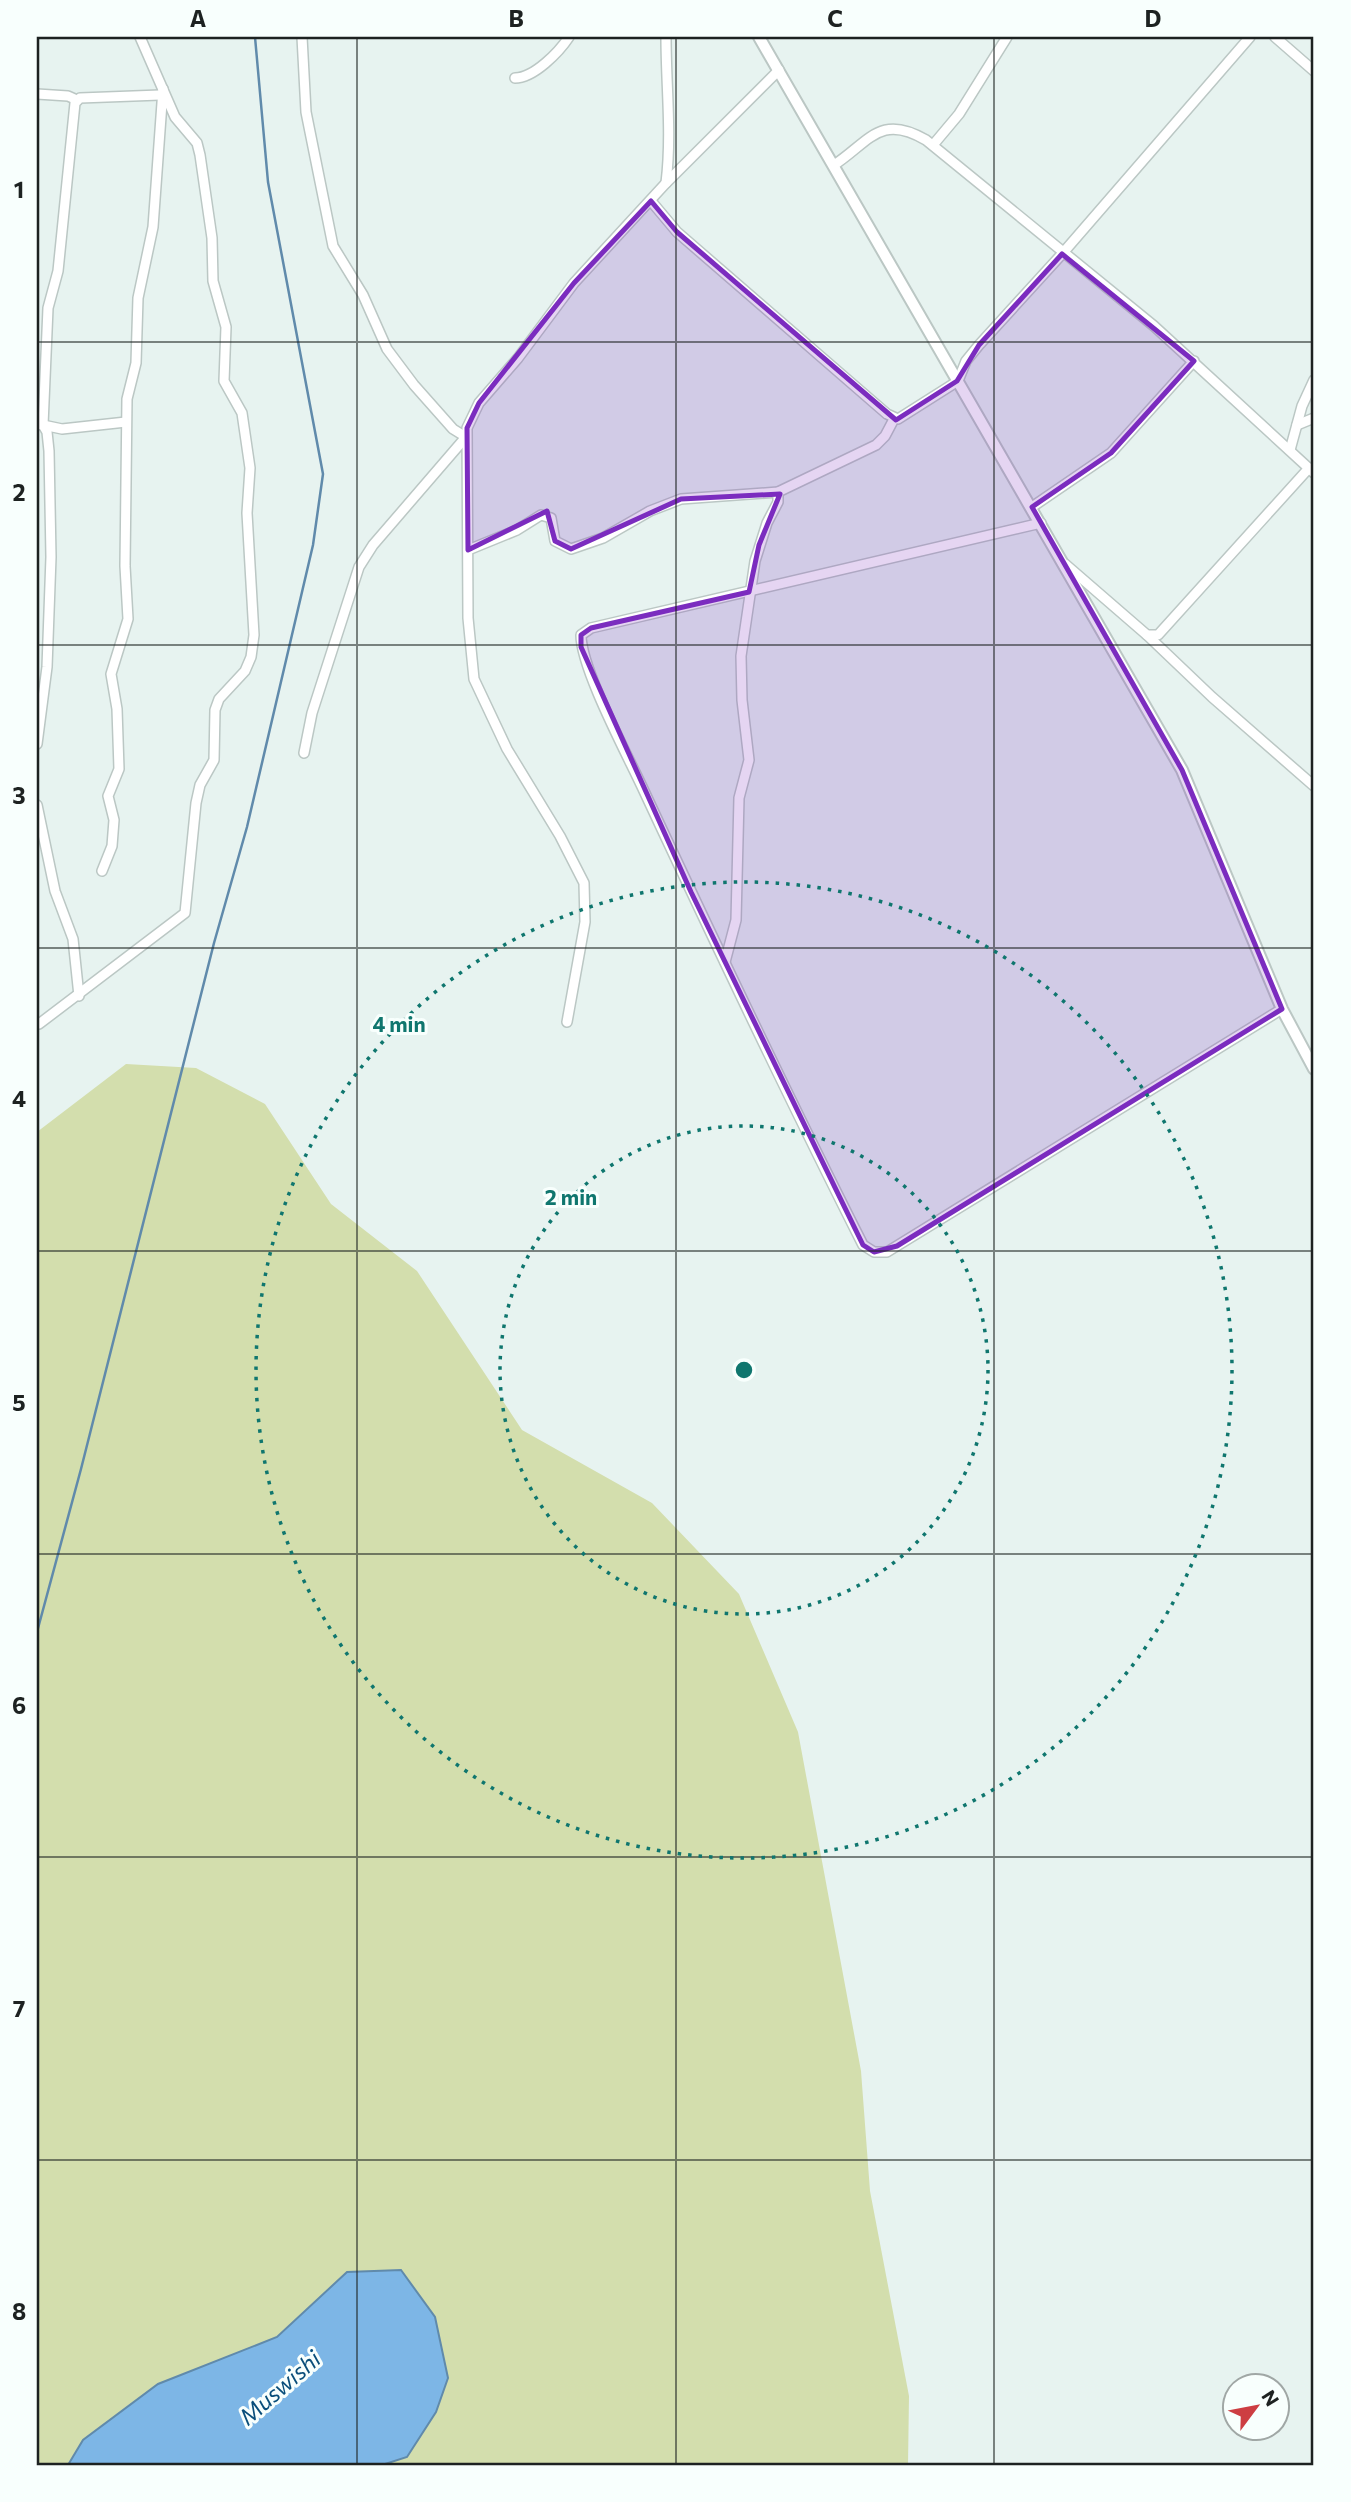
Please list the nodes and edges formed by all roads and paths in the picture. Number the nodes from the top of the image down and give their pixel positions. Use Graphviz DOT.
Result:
graph roads {
  1 [pos="140,37"];
  2 [pos="302,37"];
  3 [pos="569,37"];
  4 [pos="666,37"];
  5 [pos="759,37"];
  6 [pos="1007,37"];
  7 [pos="1250,37"];
  8 [pos="1275,37"];
  9 [pos="779,70"];
  10 [pos="1314,71"];
  11 [pos="515,78"];
  12 [pos="162,92"];
  13 [pos="37,94"];
  14 [pos="77,100"];
  15 [pos="933,145"];
  16 [pos="834,164"];
  17 [pos="666,183"];
  18 [pos="651,201"];
  19 [pos="1062,254"];
  20 [pos="1194,361"];
  21 [pos="958,379"];
  22 [pos="1314,380"];
  23 [pos="1314,418"];
  24 [pos="894,419"];
  25 [pos="126,422"];
  26 [pos="40,425"];
  27 [pos="1297,425"];
  28 [pos="466,437"];
  29 [pos="1290,450"];
  30 [pos="1311,470"];
  31 [pos="778,492"];
  32 [pos="1032,507"];
  33 [pos="1041,523"];
  34 [pos="468,550"];
  35 [pos="1064,564"];
  36 [pos="749,592"];
  37 [pos="1147,635"];
  38 [pos="37,744"];
  39 [pos="304,753"];
  40 [pos="1314,786"];
  41 [pos="37,805"];
  42 [pos="102,871"];
  43 [pos="724,962"];
  44 [pos="79,996"];
  45 [pos="1282,1009"];
  46 [pos="567,1023"];
  47 [pos="39,1024"];
  48 [pos="1314,1069"];
  1 -- 12 [label="street"];
  2 -- 28 [label="street"];
  3 -- 11 [label="street"];
  4 -- 17 [label="street"];
  5 -- 9 [label="street"];
  6 -- 15 [label="street"];
  7 -- 19 [label="street"];
  8 -- 10 [label="street"];
  9 -- 16 [label="street"];
  9 -- 17 [label="street"];
  12 -- 14 [label="street"];
  12 -- 25 [label="street"];
  12 -- 44 [label="street"];
  13 -- 14 [label="street"];
  14 -- 26 [label="street"];
  15 -- 16 [label="street"];
  15 -- 19 [label="street"];
  16 -- 21 [label="street"];
  17 -- 18 [label="street"];
  18 -- 24 [label="street"];
  18 -- 28 [label="street"];
  19 -- 20 [label="street"];
  19 -- 21 [label="street"];
  20 -- 29 [label="street"];
  20 -- 32 [label="street"];
  21 -- 24 [label="street"];
  21 -- 32 [label="street"];
  22 -- 27 [label="street"];
  23 -- 27 [label="street"];
  24 -- 31 [label="street"];
  25 -- 26 [label="street"];
  25 -- 42 [label="street"];
  26 -- 38 [label="street"];
  27 -- 29 [label="street"];
  28 -- 34 [label="street"];
  28 -- 39 [label="street"];
  29 -- 30 [label="street"];
  30 -- 37 [label="street"];
  31 -- 34 [label="street"];
  31 -- 36 [label="street"];
  32 -- 33 [label="street"];
  33 -- 35 [label="street"];
  33 -- 36 [label="street"];
  34 -- 46 [label="street"];
  35 -- 37 [label="street"];
  35 -- 45 [label="street"];
  36 -- 43 [label="street"];
  36 -- 43 [label="street"];
  37 -- 40 [label="street"];
  41 -- 44 [label="street"];
  43 -- 45 [label="street"];
  44 -- 47 [label="street"];
  45 -- 48 [label="street"];
}
